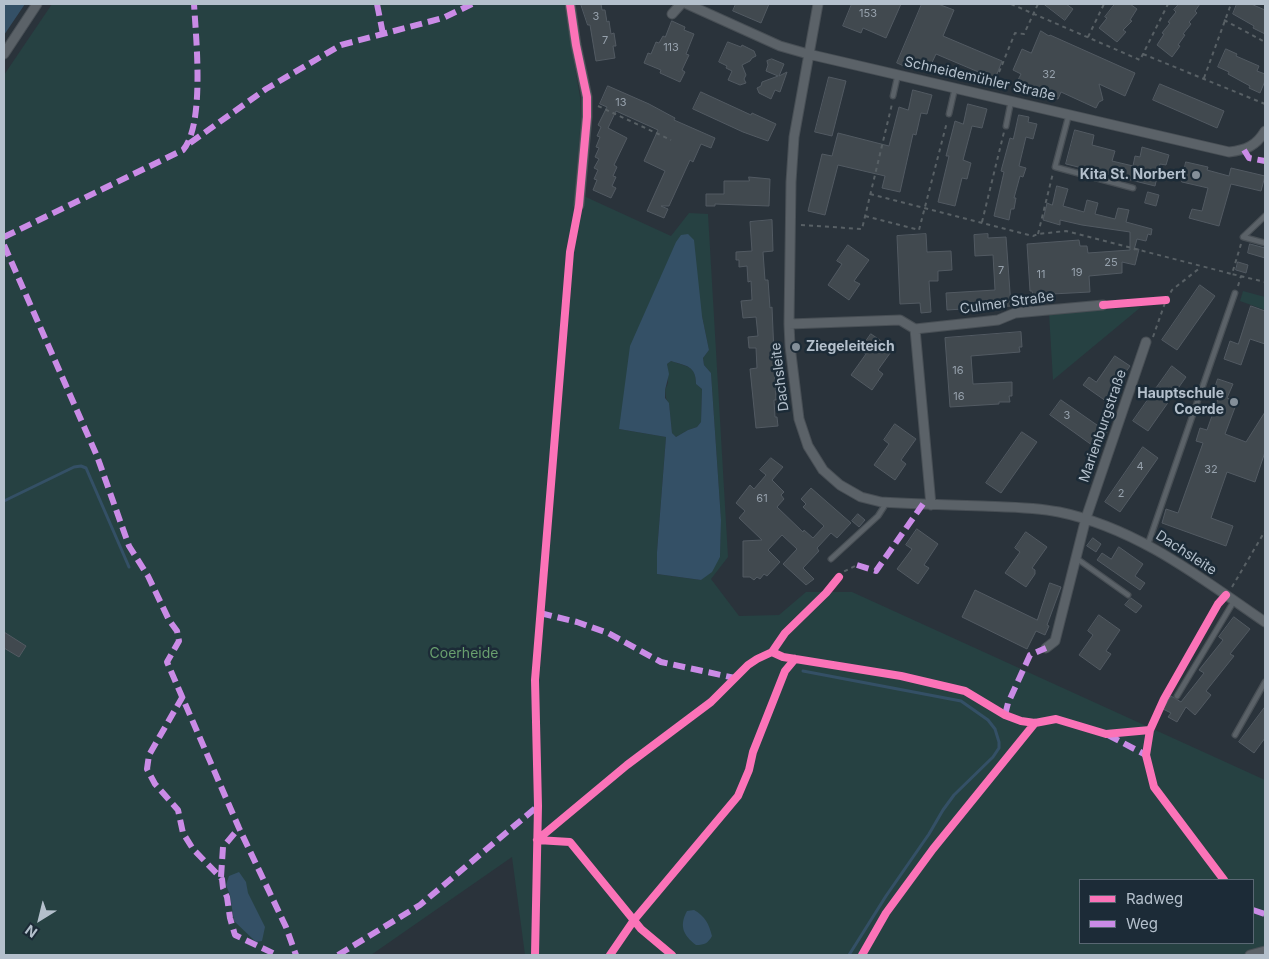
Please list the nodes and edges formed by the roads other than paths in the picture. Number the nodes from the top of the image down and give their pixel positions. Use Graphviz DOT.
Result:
graph roads {
  1 [pos="37,4"];
  2 [pos="570,4"];
  3 [pos="680,4"];
  4 [pos="688,4"];
  5 [pos="818,4"];
  6 [pos="672,14"];
  7 [pos="4,54"];
  8 [pos="808,54"];
  9 [pos="898,74"];
  10 [pos="955,88"];
  11 [pos="893,96"];
  12 [pos="1011,101"];
  13 [pos="948,114"];
  14 [pos="1069,114"];
  15 [pos="1006,126"];
  16 [pos="1265,131"];
  17 [pos="1133,188"];
  18 [pos="579,205"];
  19 [pos="1265,216"];
  20 [pos="1265,243"];
  21 [pos="1235,293"];
  22 [pos="1102,305"];
  23 [pos="789,324"];
  24 [pos="915,328"];
  25 [pos="1146,342"];
  26 [pos="887,502"];
  27 [pos="930,504"];
  28 [pos="1086,518"];
  29 [pos="1148,544"];
  30 [pos="1076,558"];
  31 [pos="831,559"];
  32 [pos="1128,595"];
  33 [pos="1234,601"];
  34 [pos="1265,622"];
  35 [pos="1046,648"];
  36 [pos="1265,682"];
  37 [pos="1177,696"];
  38 [pos="1235,735"];
  39 [pos="1265,951"];
  40 [pos="1250,955"];
  1 -- 7 [label="street"];
  2 -- 18 [label="street"];
  3 -- 6 [label="street"];
  4 -- 8 [label="street, Schneidemühler Straße"];
  5 -- 8 [label="street, Dachsleite"];
  8 -- 9 [label="street, Schneidemühler Straße"];
  8 -- 23 [label="street, Dachsleite"];
  9 -- 10 [label="street, Schneidemühler Straße"];
  9 -- 11 [label="lane"];
  10 -- 12 [label="street, Schneidemühler Straße"];
  10 -- 13 [label="lane"];
  12 -- 14 [label="street, Schneidemühler Straße"];
  12 -- 15 [label="lane"];
  14 -- 16 [label="street, Schneidemühler Straße"];
  14 -- 17 [label="lane"];
  19 -- 20 [label="lane"];
  21 -- 29 [label="lane"];
  22 -- 24 [label="street, Culmer Straße"];
  23 -- 24 [label="street, Culmer Straße"];
  23 -- 26 [label="street, Dachsleite"];
  24 -- 27 [label="street"];
  25 -- 28 [label="street, Marienburgstraße"];
  26 -- 27 [label="street, Dachsleite"];
  26 -- 31 [label="lane"];
  27 -- 28 [label="street, Dachsleite"];
  28 -- 29 [label="street, Dachsleite"];
  28 -- 30 [label="street"];
  29 -- 33 [label="street, Dachsleite"];
  30 -- 32 [label="lane"];
  30 -- 35 [label="street"];
  33 -- 34 [label="street, Dachsleite"];
  33 -- 37 [label="lane"];
  36 -- 38 [label="lane"];
  39 -- 40 [label="street"];
}
